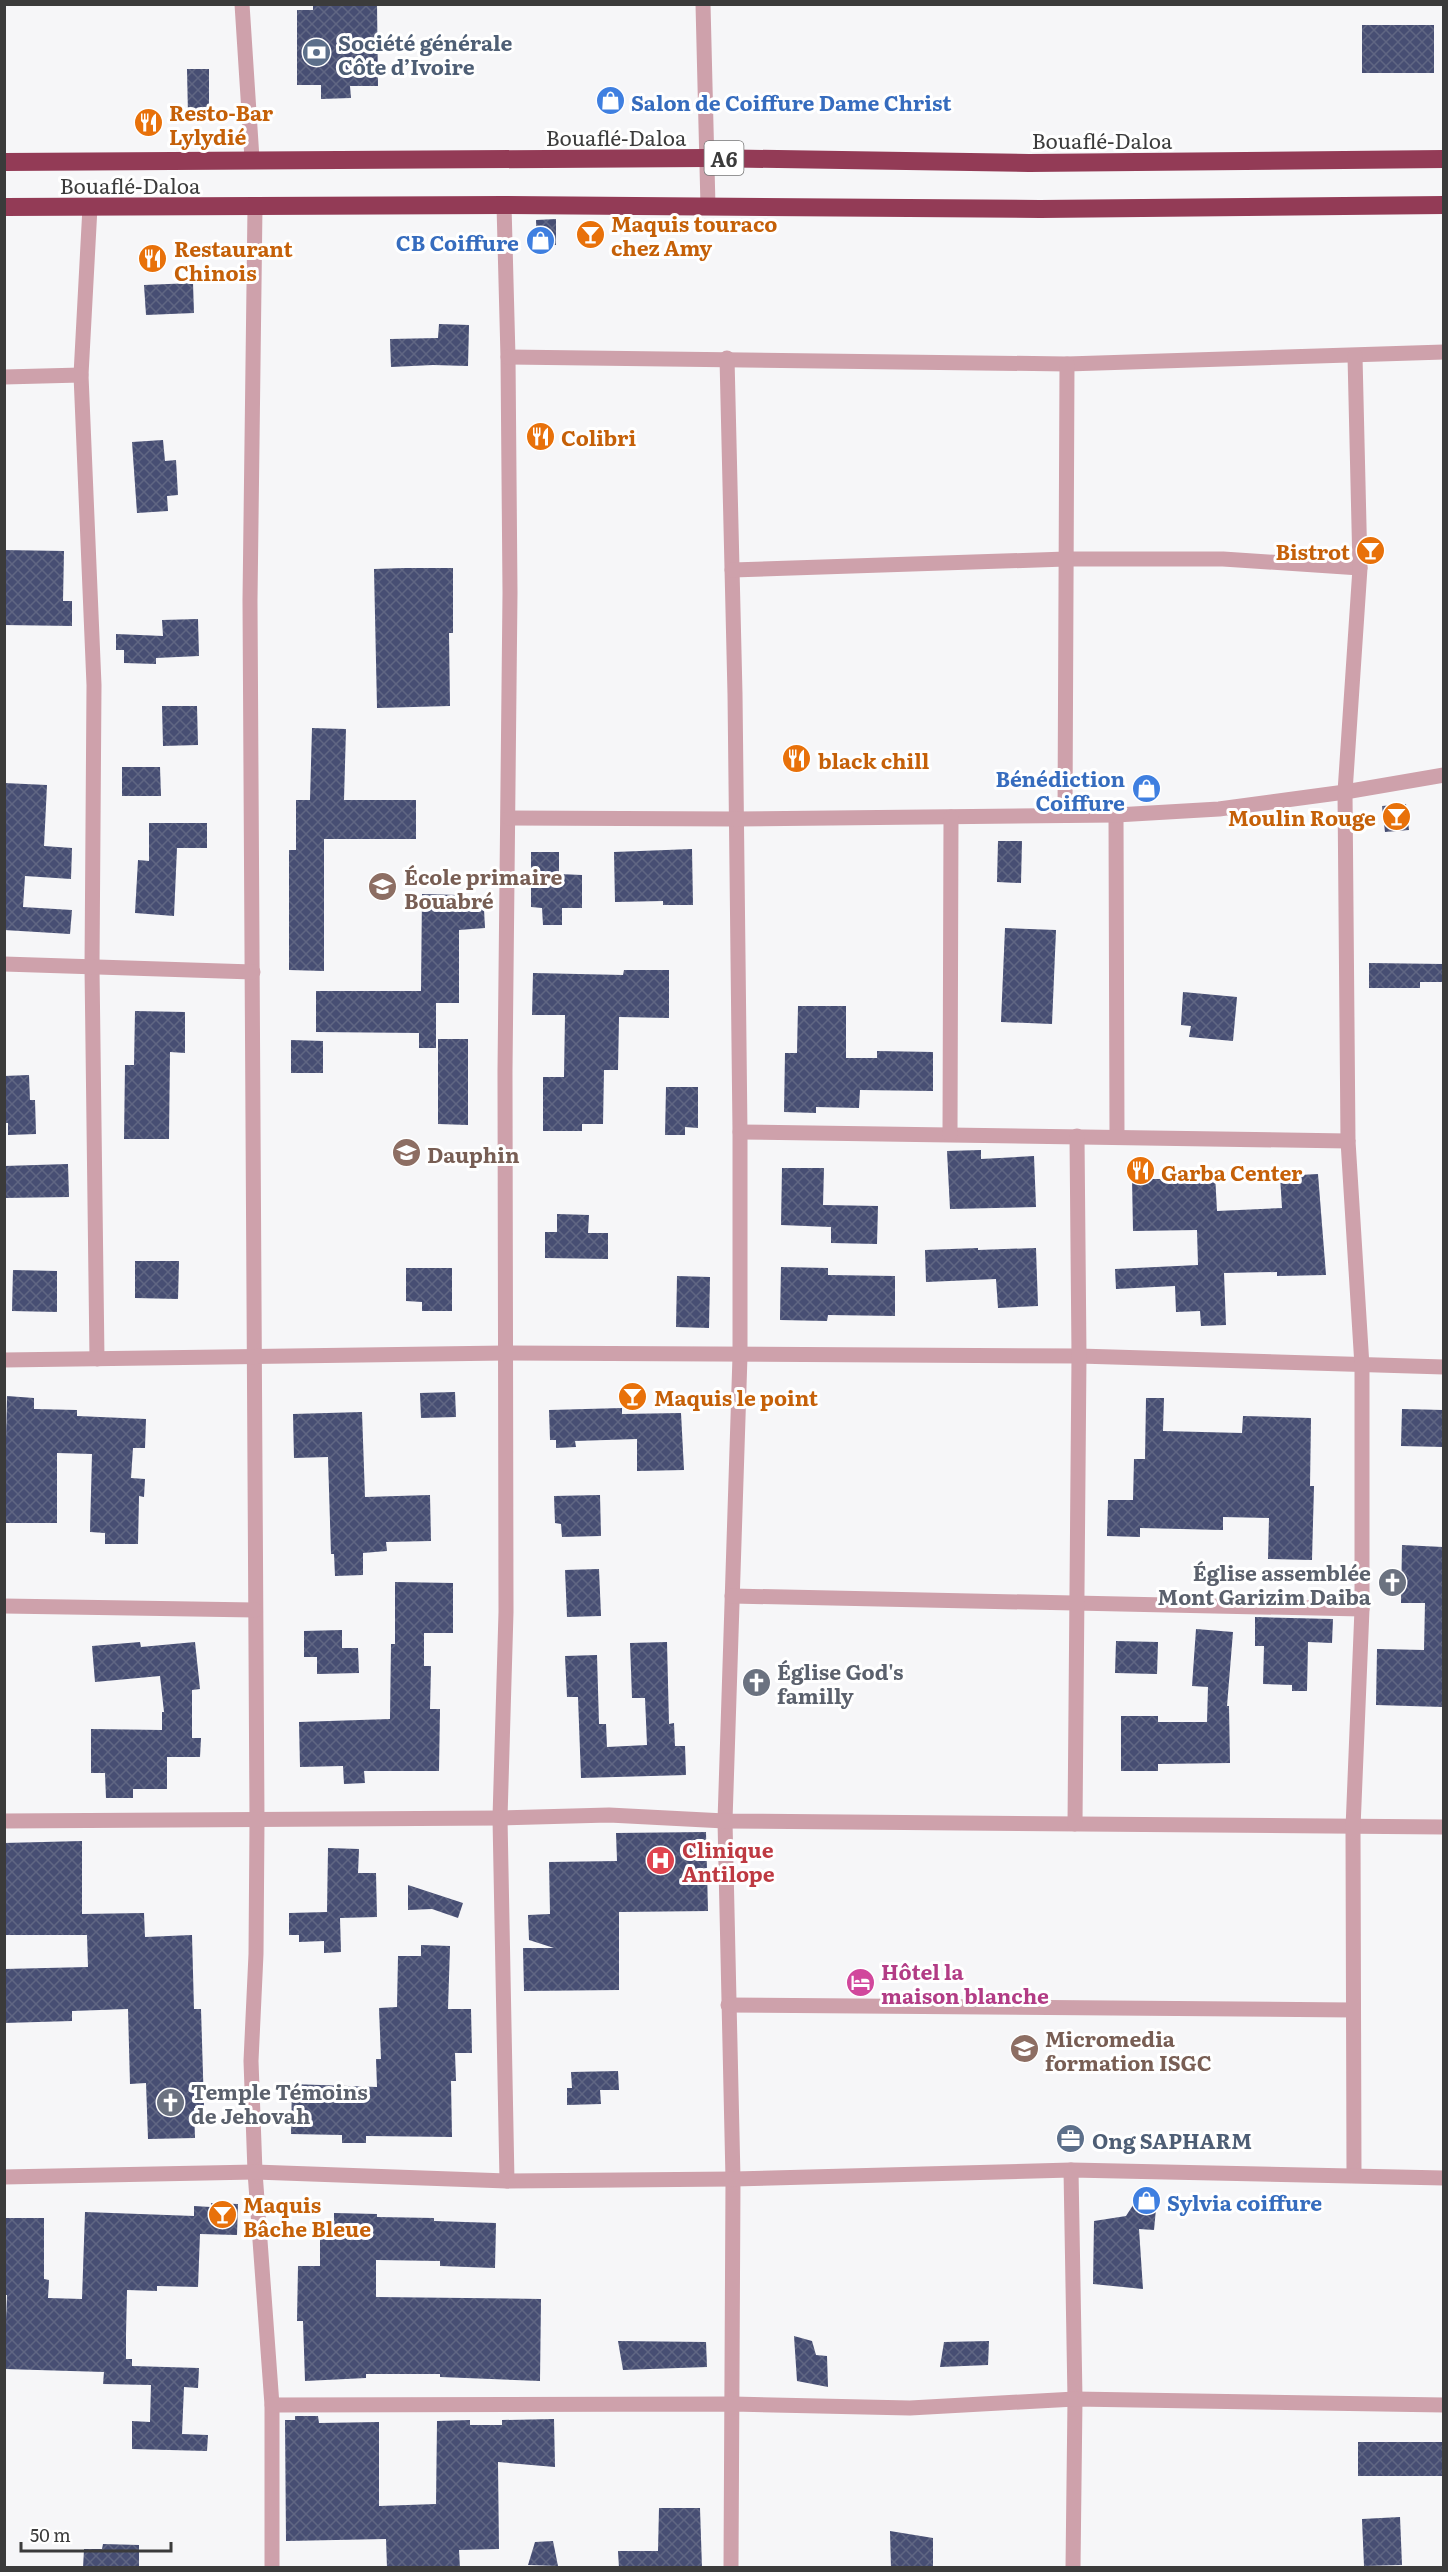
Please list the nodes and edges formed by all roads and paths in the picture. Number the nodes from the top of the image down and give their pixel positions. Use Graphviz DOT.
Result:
graph roads {
  1 [pos="242,4"];
  2 [pos="703,4"];
  3 [pos="706,158"];
  4 [pos="252,159"];
  5 [pos="1443,159"];
  6 [pos="4,162"];
  7 [pos="504,205"];
  8 [pos="1443,205"];
  9 [pos="4,207"];
  10 [pos="90,207"];
  11 [pos="255,207"];
  12 [pos="708,207"];
  13 [pos="1443,352"];
  14 [pos="1355,356"];
  15 [pos="508,357"];
  16 [pos="727,358"];
  17 [pos="1067,364"];
  18 [pos="81,375"];
  19 [pos="4,377"];
  20 [pos="1066,559"];
  21 [pos="1360,568"];
  22 [pos="732,570"];
  23 [pos="1443,775"];
  24 [pos="1346,792"];
  25 [pos="1065,815"];
  26 [pos="1116,815"];
  27 [pos="951,817"];
  28 [pos="509,818"];
  29 [pos="736,819"];
  30 [pos="4,964"];
  31 [pos="92,967"];
  32 [pos="253,972"];
  33 [pos="740,1132"];
  34 [pos="950,1134"];
  35 [pos="1077,1136"];
  36 [pos="1117,1137"];
  37 [pos="1348,1141"];
  38 [pos="505,1353"];
  39 [pos="740,1356"];
  40 [pos="1079,1356"];
  41 [pos="255,1357"];
  42 [pos="97,1359"];
  43 [pos="4,1360"];
  44 [pos="1362,1366"];
  45 [pos="1443,1367"];
  46 [pos="732,1596"];
  47 [pos="1078,1603"];
  48 [pos="4,1606"];
  49 [pos="1362,1609"];
  50 [pos="255,1610"];
  51 [pos="500,1818"];
  52 [pos="4,1821"];
  53 [pos="257,1821"];
  54 [pos="725,1821"];
  55 [pos="1075,1824"];
  56 [pos="1443,1827"];
  57 [pos="1353,1828"];
  58 [pos="728,2005"];
  59 [pos="1353,2010"];
  60 [pos="1071,2170"];
  61 [pos="255,2172"];
  62 [pos="1354,2175"];
  63 [pos="4,2177"];
  64 [pos="1443,2178"];
  65 [pos="733,2179"];
  66 [pos="507,2181"];
  67 [pos="1075,2399"];
  68 [pos="733,2404"];
  69 [pos="272,2405"];
  70 [pos="1443,2405"];
  71 [pos="272,2568"];
  72 [pos="731,2568"];
  73 [pos="1073,2568"];
  1 -- 4 [label="street"];
  2 -- 3 [label="street"];
  3 -- 4 [label="highway, Bouaflé-Daloa / A6"];
  3 -- 5 [label="highway, Bouaflé-Daloa / A6"];
  3 -- 12 [label="street"];
  4 -- 6 [label="highway, Bouaflé-Daloa / A6"];
  7 -- 11 [label="highway, Bouaflé-Daloa"];
  7 -- 12 [label="highway, Bouaflé-Daloa"];
  7 -- 15 [label="street"];
  8 -- 12 [label="highway, Bouaflé-Daloa"];
  9 -- 10 [label="highway, Bouaflé-Daloa"];
  10 -- 11 [label="highway, Bouaflé-Daloa"];
  10 -- 18 [label="street"];
  11 -- 32 [label="street"];
  13 -- 14 [label="street"];
  14 -- 17 [label="street"];
  14 -- 21 [label="street"];
  15 -- 16 [label="street"];
  15 -- 28 [label="street"];
  16 -- 17 [label="street"];
  16 -- 22 [label="street"];
  17 -- 20 [label="street"];
  18 -- 19 [label="street"];
  18 -- 31 [label="street"];
  20 -- 21 [label="street"];
  20 -- 22 [label="street"];
  20 -- 25 [label="street"];
  21 -- 24 [label="street"];
  22 -- 29 [label="street"];
  23 -- 24 [label="street"];
  24 -- 26 [label="street"];
  24 -- 37 [label="street"];
  25 -- 26 [label="street"];
  25 -- 27 [label="street"];
  26 -- 36 [label="street"];
  27 -- 29 [label="street"];
  27 -- 34 [label="street"];
  28 -- 29 [label="street"];
  28 -- 38 [label="street"];
  29 -- 33 [label="street"];
  30 -- 31 [label="street"];
  31 -- 32 [label="street"];
  31 -- 42 [label="street"];
  32 -- 41 [label="street"];
  33 -- 34 [label="street"];
  33 -- 39 [label="street"];
  34 -- 35 [label="street"];
  35 -- 36 [label="street"];
  35 -- 40 [label="street"];
  36 -- 37 [label="street"];
  37 -- 44 [label="street"];
  38 -- 39 [label="street"];
  38 -- 41 [label="street"];
  38 -- 51 [label="street"];
  39 -- 40 [label="street"];
  39 -- 46 [label="street"];
  40 -- 44 [label="street"];
  40 -- 47 [label="street"];
  41 -- 42 [label="street"];
  41 -- 50 [label="street"];
  42 -- 43 [label="street"];
  44 -- 45 [label="street"];
  44 -- 49 [label="street"];
  46 -- 47 [label="street"];
  46 -- 54 [label="street"];
  47 -- 49 [label="street"];
  47 -- 55 [label="street"];
  48 -- 50 [label="street"];
  49 -- 57 [label="street"];
  50 -- 53 [label="street"];
  51 -- 53 [label="street"];
  51 -- 54 [label="street"];
  51 -- 66 [label="street"];
  52 -- 53 [label="street"];
  53 -- 61 [label="street"];
  54 -- 55 [label="street"];
  54 -- 58 [label="street"];
  55 -- 57 [label="street"];
  56 -- 57 [label="street"];
  57 -- 59 [label="street"];
  58 -- 59 [label="street"];
  58 -- 65 [label="street"];
  59 -- 62 [label="street"];
  60 -- 62 [label="street"];
  60 -- 65 [label="street"];
  60 -- 67 [label="street"];
  61 -- 63 [label="street"];
  61 -- 66 [label="street"];
  61 -- 69 [label="street"];
  62 -- 64 [label="street"];
  65 -- 66 [label="street"];
  65 -- 68 [label="street"];
  67 -- 68 [label="street"];
  67 -- 70 [label="street"];
  67 -- 73 [label="street"];
  68 -- 69 [label="street"];
  68 -- 72 [label="street"];
  69 -- 71 [label="street"];
}
